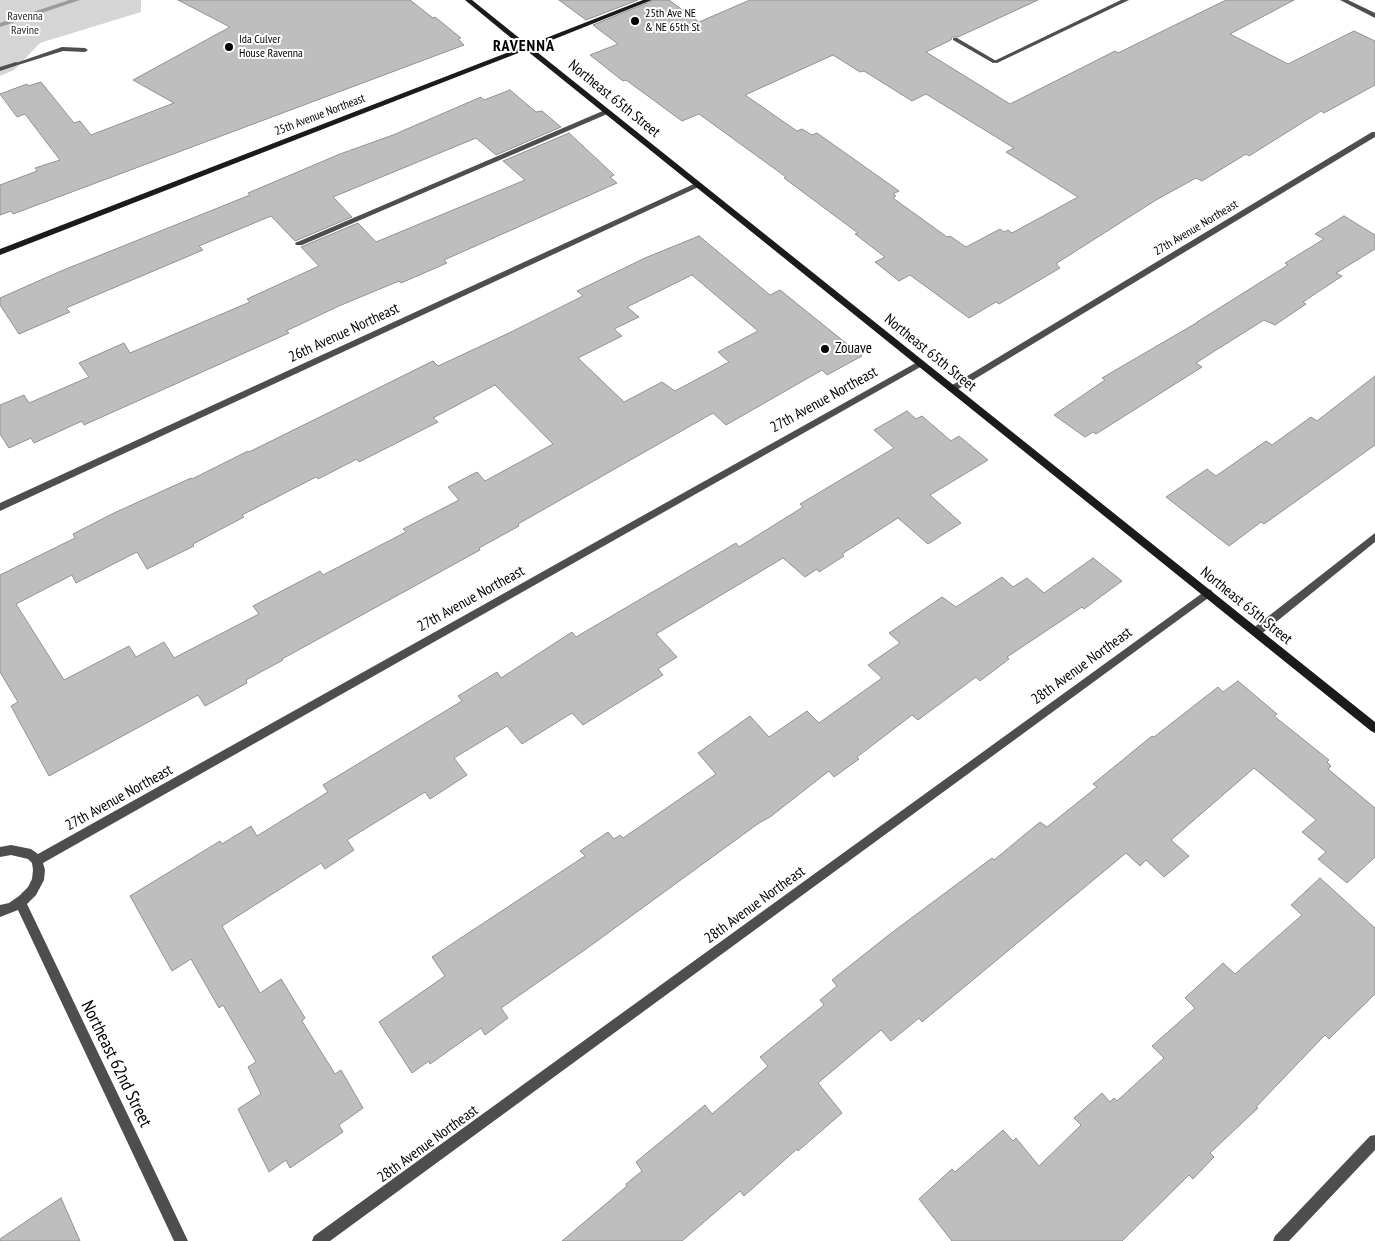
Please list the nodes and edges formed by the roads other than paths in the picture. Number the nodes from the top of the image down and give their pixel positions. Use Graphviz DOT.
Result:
graph roads {
  1 [pos="468,0"];
  2 [pos="649,0"];
  3 [pos="1126,0"];
  4 [pos="1343,0"];
  5 [pos="1375,16"];
  6 [pos="955,39"];
  7 [pos="526,46"];
  8 [pos="85,50"];
  9 [pos="0,69"];
  10 [pos="608,112"];
  11 [pos="1375,134"];
  12 [pos="699,185"];
  13 [pos="299,243"];
  14 [pos="0,252"];
  15 [pos="921,363"];
  16 [pos="952,388"];
  17 [pos="0,507"];
  18 [pos="1375,537"];
  19 [pos="1208,593"];
  20 [pos="1256,632"];
  21 [pos="1375,728"];
  22 [pos="0,852"];
  23 [pos="37,861"];
  24 [pos="20,902"];
  25 [pos="0,911"];
  26 [pos="1375,1141"];
  27 [pos="182,1241"];
  28 [pos="319,1241"];
  29 [pos="1280,1241"];
  1 -- 7 [label="main road, Northeast 65th Street"];
  2 -- 7 [label="main road, 25th Avenue Northeast"];
  3 -- 6 [label="street"];
  4 -- 5 [label="street"];
  7 -- 10 [label="main road, Northeast 65th Street"];
  7 -- 14 [label="main road, 25th Avenue Northeast"];
  8 -- 9 [label="street"];
  10 -- 12 [label="main road, Northeast 65th Street"];
  10 -- 13 [label="street"];
  11 -- 16 [label="street, 27th Avenue Northeast"];
  12 -- 15 [label="main road, Northeast 65th Street"];
  12 -- 17 [label="street, 26th Avenue Northeast"];
  15 -- 16 [label="main road, Northeast 65th Street"];
  15 -- 23 [label="street, 27th Avenue Northeast"];
  16 -- 19 [label="main road, Northeast 65th Street"];
  18 -- 20 [label="street"];
  19 -- 20 [label="main road, Northeast 65th Street"];
  19 -- 28 [label="street, 28th Avenue Northeast"];
  20 -- 21 [label="main road, Northeast 65th Street"];
  22 -- 23 [label="street"];
  23 -- 24 [label="street"];
  24 -- 25 [label="street"];
  24 -- 27 [label="street, Northeast 62nd Street"];
  26 -- 29 [label="street"];
}
